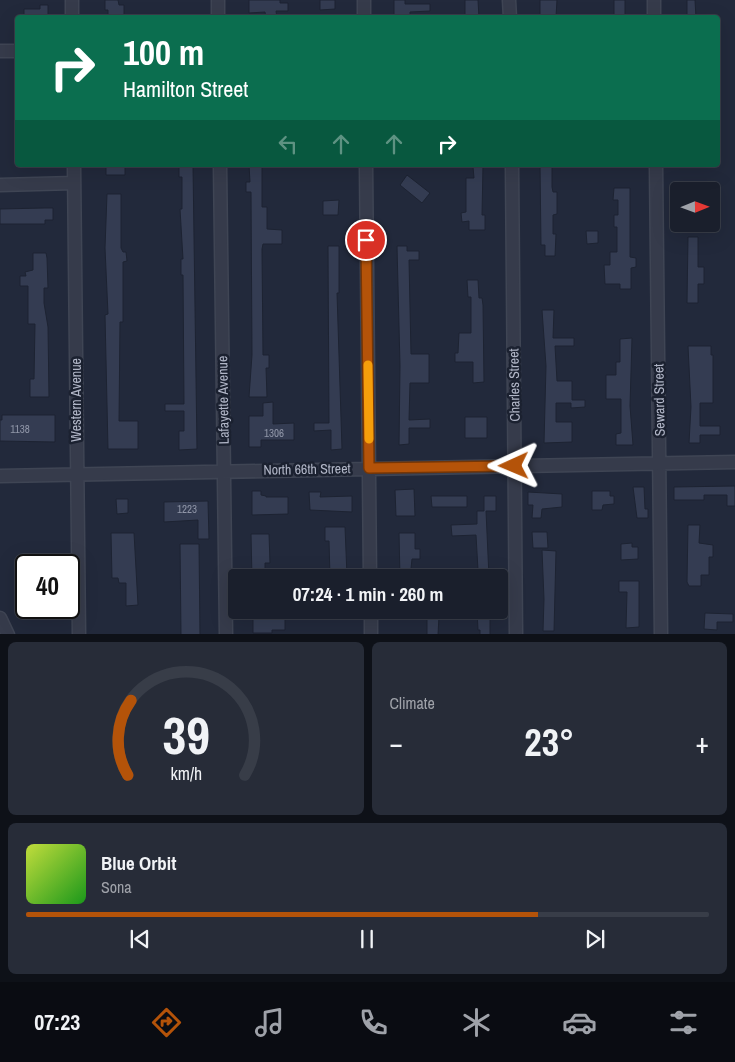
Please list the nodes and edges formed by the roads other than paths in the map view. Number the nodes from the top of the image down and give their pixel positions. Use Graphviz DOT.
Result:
graph roads {
  1 [pos="72,0"];
  2 [pos="218,0"];
  3 [pos="364,0"];
  4 [pos="509,0"];
  5 [pos="654,0"];
  6 [pos="72,15"];
  7 [pos="218,15"];
  8 [pos="364,15"];
  9 [pos="510,15"];
  10 [pos="654,15"];
  11 [pos="0,51"];
  12 [pos="15,51"];
  13 [pos="74,167"];
  14 [pos="220,167"];
  15 [pos="366,167"];
  16 [pos="512,167"];
  17 [pos="656,167"];
  18 [pos="74,183"];
  19 [pos="0,184"];
  20 [pos="735,462"];
  21 [pos="660,464"];
  22 [pos="514,466"];
  23 [pos="369,468"];
  24 [pos="224,471"];
  25 [pos="77,474"];
  26 [pos="0,476"];
  27 [pos="370,569"];
  28 [pos="0,618"];
  29 [pos="371,619"];
  30 [pos="8,634"];
  31 [pos="79,634"];
  32 [pos="226,634"];
  33 [pos="371,634"];
  34 [pos="516,634"];
  35 [pos="661,634"];
  1 -- 6 [label="street"];
  2 -- 7 [label="street"];
  3 -- 8 [label="street"];
  4 -- 9 [label="street"];
  5 -- 10 [label="street"];
  11 -- 12 [label="street"];
  13 -- 18 [label="street, Western Avenue"];
  14 -- 24 [label="street, Lafayette Avenue"];
  15 -- 23 [label="street"];
  16 -- 22 [label="street, Charles Street"];
  17 -- 21 [label="street, Seward Street"];
  18 -- 19 [label="street"];
  18 -- 25 [label="street, Western Avenue"];
  20 -- 21 [label="street, North 66th Street"];
  21 -- 22 [label="street, North 66th Street"];
  21 -- 35 [label="street, Seward Street"];
  22 -- 23 [label="street, North 66th Street"];
  22 -- 34 [label="street, Charles Street"];
  23 -- 24 [label="street, North 66th Street"];
  23 -- 27 [label="street"];
  24 -- 25 [label="street, North 66th Street"];
  24 -- 32 [label="street, Lafayette Avenue"];
  25 -- 26 [label="street, North 66th Street"];
  25 -- 31 [label="street, Western Avenue"];
  28 -- 30 [label="street"];
  29 -- 33 [label="street"];
}
